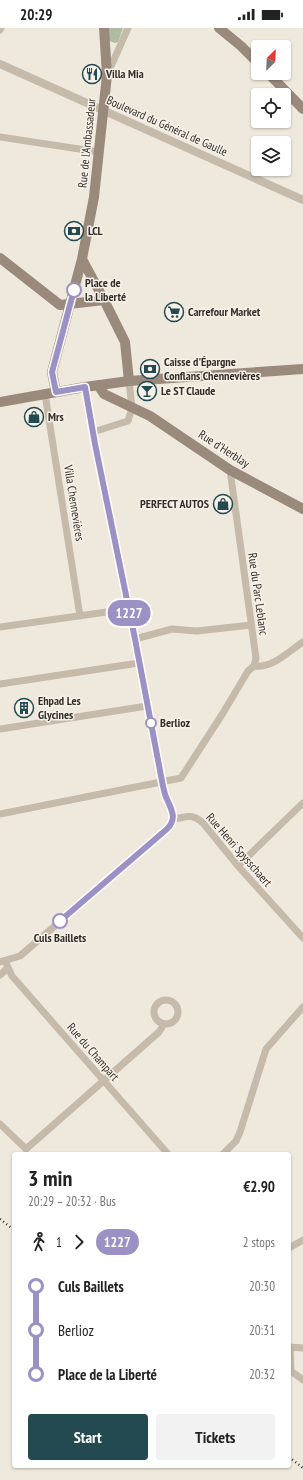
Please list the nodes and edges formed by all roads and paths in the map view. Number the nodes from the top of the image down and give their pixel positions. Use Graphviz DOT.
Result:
graph roads {
  1 [pos="104,28"];
  2 [pos="128,28"];
  3 [pos="219,28"];
  4 [pos="106,46"];
  5 [pos="119,48"];
  6 [pos="251,56"];
  7 [pos="0,64"];
  8 [pos="107,75"];
  9 [pos="275,80"];
  10 [pos="303,109"];
  11 [pos="103,110"];
  12 [pos="0,137"];
  13 [pos="99,152"];
  14 [pos="303,200"];
  15 [pos="0,258"];
  16 [pos="82,259"];
  17 [pos="104,300"];
  18 [pos="70,304"];
  19 [pos="303,369"];
  20 [pos="129,381"];
  21 [pos="98,385"];
  22 [pos="85,387"];
  23 [pos="56,392"];
  24 [pos="45,394"];
  25 [pos="0,402"];
  26 [pos="132,408"];
  27 [pos="93,432"];
  28 [pos="230,470"];
  29 [pos="303,509"];
  30 [pos="128,608"];
  31 [pos="80,616"];
  32 [pos="251,625"];
  33 [pos="0,627"];
  34 [pos="135,639"];
  35 [pos="303,642"];
  36 [pos="139,663"];
  37 [pos="254,666"];
  38 [pos="0,684"];
  39 [pos="147,706"];
  40 [pos="0,729"];
  41 [pos="162,781"];
  42 [pos="303,803"];
  43 [pos="0,814"];
  44 [pos="174,819"];
  45 [pos="238,866"];
  46 [pos="303,938"];
  47 [pos="4,964"];
  48 [pos="0,975"];
  49 [pos="303,1007"];
  50 [pos="164,1024"];
  51 [pos="103,1080"];
  52 [pos="0,1124"];
  53 [pos="166,1152"];
  54 [pos="226,1152"];
  55 [pos="303,1240"];
  56 [pos="291,1247"];
  57 [pos="291,1347"];
  58 [pos="303,1348"];
  59 [pos="291,1371"];
  60 [pos="303,1380"];
  1 -- 4 [label="main road, Rue de l'Ambassadeur"];
  2 -- 5 [label="street"];
  3 -- 6 [label="main road"];
  4 -- 5 [label="street"];
  4 -- 8 [label="main road, Rue de l'Ambassadeur"];
  5 -- 8 [label="street"];
  7 -- 11 [label="street, Boulevard du Général de Gaulle"];
  8 -- 11 [label="main road, Rue de l'Ambassadeur"];
  9 -- 10 [label="main road"];
  11 -- 13 [label="main road, Rue de l'Ambassadeur"];
  11 -- 14 [label="street, Boulevard du Général de Gaulle"];
  12 -- 13 [label="street"];
  13 -- 16 [label="main road, Rue de l'Ambassadeur"];
  15 -- 18 [label="main road"];
  16 -- 17 [label="main road"];
  16 -- 18 [label="main road"];
  17 -- 18 [label="main road"];
  17 -- 20 [label="main road"];
  18 -- 23 [label="main road"];
  19 -- 20 [label="main road"];
  20 -- 21 [label="main road"];
  20 -- 26 [label="street"];
  21 -- 22 [label="main road"];
  21 -- 26 [label="main road"];
  22 -- 23 [label="main road"];
  22 -- 27 [label="street"];
  23 -- 24 [label="main road"];
  24 -- 25 [label="main road"];
  24 -- 31 [label="street, Villa Chennevières"];
  26 -- 27 [label="street"];
  26 -- 28 [label="main road, Rue d'Herblay"];
  27 -- 30 [label="street"];
  28 -- 29 [label="main road, Rue d'Herblay"];
  28 -- 32 [label="street, Rue du Parc Leblanc"];
  30 -- 31 [label="street"];
  30 -- 34 [label="street"];
  31 -- 33 [label="street"];
  32 -- 34 [label="street"];
  32 -- 37 [label="street, Rue du Parc Leblanc"];
  34 -- 36 [label="street"];
  35 -- 37 [label="street"];
  36 -- 38 [label="street"];
  36 -- 39 [label="street"];
  37 -- 41 [label="street"];
  39 -- 40 [label="street"];
  39 -- 41 [label="street"];
  41 -- 43 [label="street"];
  41 -- 44 [label="street"];
  42 -- 45 [label="street"];
  44 -- 45 [label="street, Rue Henri Spysschaert"];
  44 -- 47 [label="street"];
  45 -- 46 [label="street, Rue Henri Spysschaert"];
  47 -- 48 [label="street"];
  47 -- 51 [label="street, Rue du Champart"];
  49 -- 54 [label="street"];
  50 -- 51 [label="street"];
  51 -- 52 [label="street"];
  51 -- 53 [label="street, Rue du Champart"];
  55 -- 56 [label="street"];
  57 -- 58 [label="street"];
  59 -- 60 [label="street"];
}
